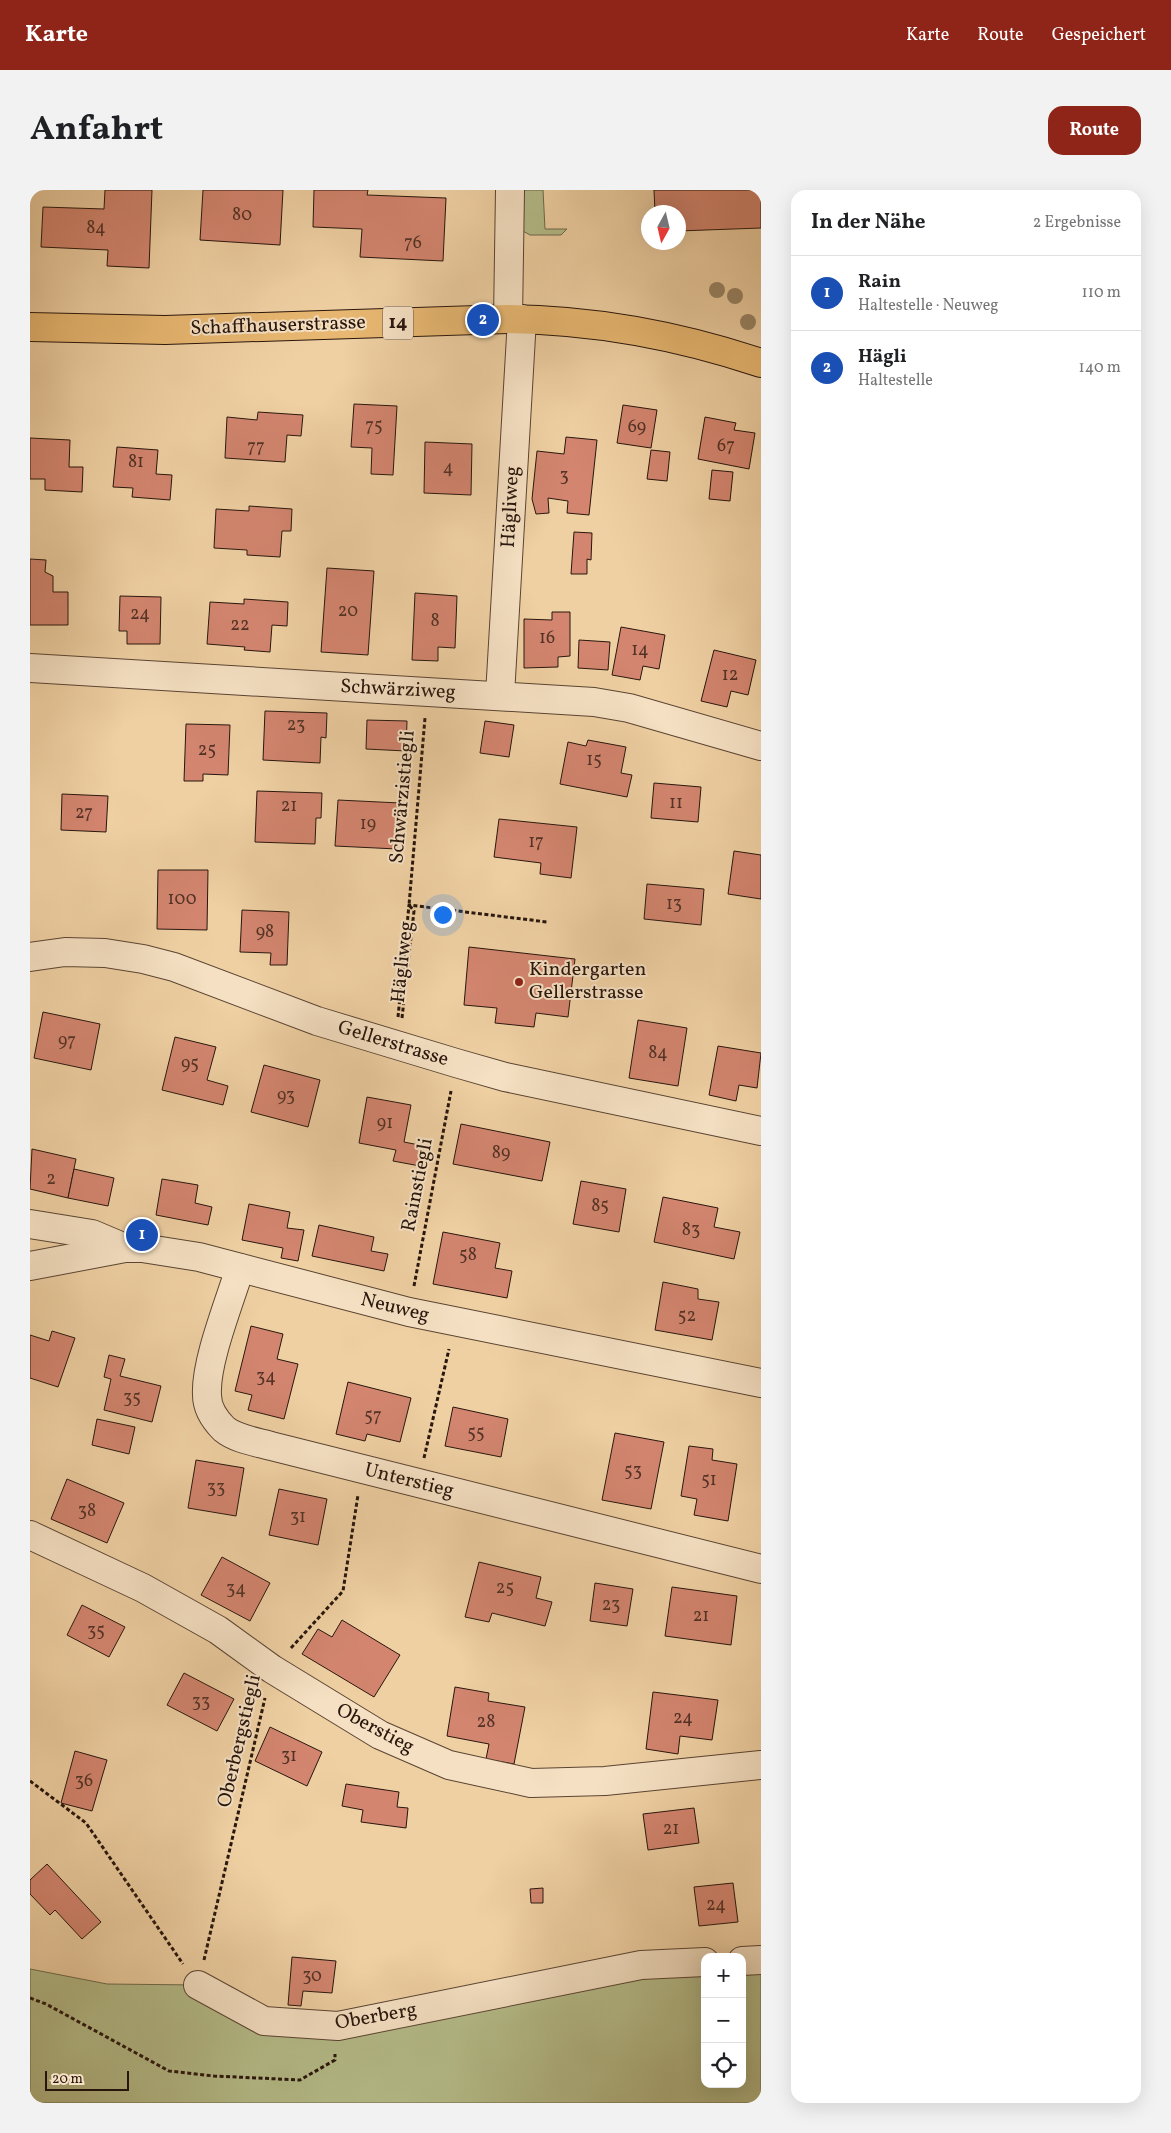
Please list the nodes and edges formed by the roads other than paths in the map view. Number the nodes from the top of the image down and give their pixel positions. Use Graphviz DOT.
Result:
graph roads {
  1 [pos="510,190"];
  2 [pos="515,319"];
  3 [pos="30,326"];
  4 [pos="761,363"];
  5 [pos="30,668"];
  6 [pos="500,695"];
  7 [pos="761,746"];
  8 [pos="30,957"];
  9 [pos="761,1131"];
  10 [pos="33,1224"];
  11 [pos="125,1248"];
  12 [pos="33,1265"];
  13 [pos="240,1268"];
  14 [pos="761,1383"];
  15 [pos="30,1535"];
  16 [pos="761,1569"];
  17 [pos="761,1765"];
  18 [pos="761,1960"];
  19 [pos="746,1961"];
  20 [pos="701,1962"];
  21 [pos="198,1985"];
  1 -- 2 [label="street, Hägliweg"];
  2 -- 3 [label="main road, Schaffhauserstrasse / 14"];
  2 -- 4 [label="main road, Schaffhauserstrasse / 14"];
  2 -- 6 [label="street, Hägliweg"];
  5 -- 6 [label="street, Schwärziweg"];
  6 -- 7 [label="street, Schwärziweg"];
  8 -- 9 [label="street, Gellerstrasse"];
  10 -- 11 [label="street"];
  10 -- 12 [label="street"];
  11 -- 12 [label="street, Neuweg"];
  11 -- 13 [label="street, Neuweg"];
  13 -- 14 [label="street, Neuweg"];
  13 -- 16 [label="street, Unterstieg"];
  15 -- 17 [label="street, Oberstieg"];
  18 -- 19 [label="street"];
  20 -- 21 [label="street, Oberberg"];
}
